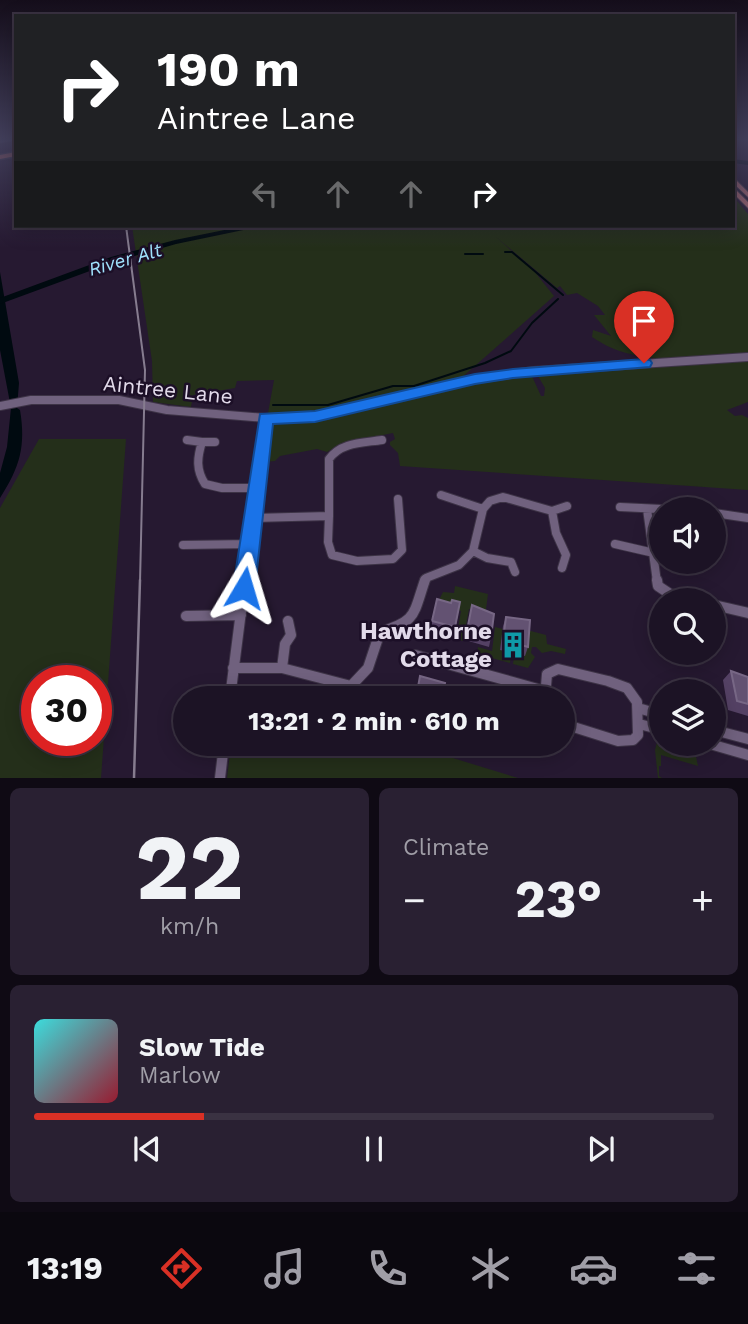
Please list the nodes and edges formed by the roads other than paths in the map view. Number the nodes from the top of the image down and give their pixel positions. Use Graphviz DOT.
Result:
graph roads {
  1 [pos="735,181"];
  2 [pos="735,191"];
  3 [pos="748,195"];
  4 [pos="748,206"];
  5 [pos="748,357"];
  6 [pos="3,406"];
  7 [pos="265,418"];
  8 [pos="187,440"];
  9 [pos="382,440"];
  10 [pos="202,442"];
  11 [pos="215,442"];
  12 [pos="255,488"];
  13 [pos="441,495"];
  14 [pos="398,499"];
  15 [pos="567,506"];
  16 [pos="620,507"];
  17 [pos="483,509"];
  18 [pos="647,509"];
  19 [pos="552,511"];
  20 [pos="726,515"];
  21 [pos="329,516"];
  22 [pos="254,518"];
  23 [pos="748,518"];
  24 [pos="649,522"];
  25 [pos="250,544"];
  26 [pos="615,544"];
  27 [pos="183,545"];
  28 [pos="473,551"];
  29 [pos="649,552"];
  30 [pos="562,568"];
  31 [pos="515,572"];
  32 [pos="726,608"];
  33 [pos="748,613"];
  34 [pos="241,615"];
  35 [pos="186,616"];
  36 [pos="288,621"];
  37 [pos="415,655"];
  38 [pos="233,668"];
  39 [pos="282,668"];
  40 [pos="231,686"];
  41 [pos="516,686"];
  42 [pos="546,686"];
  43 [pos="638,708"];
  44 [pos="649,711"];
  45 [pos="639,724"];
  46 [pos="575,727"];
  47 [pos="649,727"];
  48 [pos="726,733"];
  49 [pos="748,739"];
  50 [pos="726,748"];
  51 [pos="748,755"];
  52 [pos="223,756"];
  53 [pos="220,778"];
  1 -- 3 [label="main road"];
  2 -- 4 [label="main road"];
  5 -- 7 [label="main road, Aintree Lane"];
  6 -- 7 [label="main road, Aintree Lane"];
  7 -- 12 [label="street"];
  8 -- 10 [label="street"];
  9 -- 21 [label="street"];
  10 -- 11 [label="street"];
  10 -- 12 [label="street"];
  12 -- 22 [label="street"];
  13 -- 17 [label="street"];
  14 -- 21 [label="street"];
  15 -- 19 [label="street"];
  16 -- 18 [label="street"];
  17 -- 19 [label="street"];
  17 -- 28 [label="street"];
  18 -- 24 [label="street"];
  19 -- 30 [label="street"];
  20 -- 23 [label="street"];
  21 -- 22 [label="street"];
  22 -- 25 [label="street"];
  25 -- 27 [label="street"];
  25 -- 34 [label="street"];
  26 -- 29 [label="street"];
  28 -- 31 [label="street"];
  28 -- 39 [label="street"];
  32 -- 33 [label="street"];
  34 -- 35 [label="street"];
  34 -- 38 [label="street"];
  36 -- 39 [label="street"];
  37 -- 41 [label="street"];
  38 -- 39 [label="street"];
  38 -- 40 [label="street"];
  42 -- 43 [label="street"];
  43 -- 44 [label="street"];
  43 -- 45 [label="street"];
  45 -- 46 [label="street"];
  45 -- 47 [label="street"];
  48 -- 49 [label="street"];
  50 -- 51 [label="street"];
  52 -- 53 [label="street"];
}
